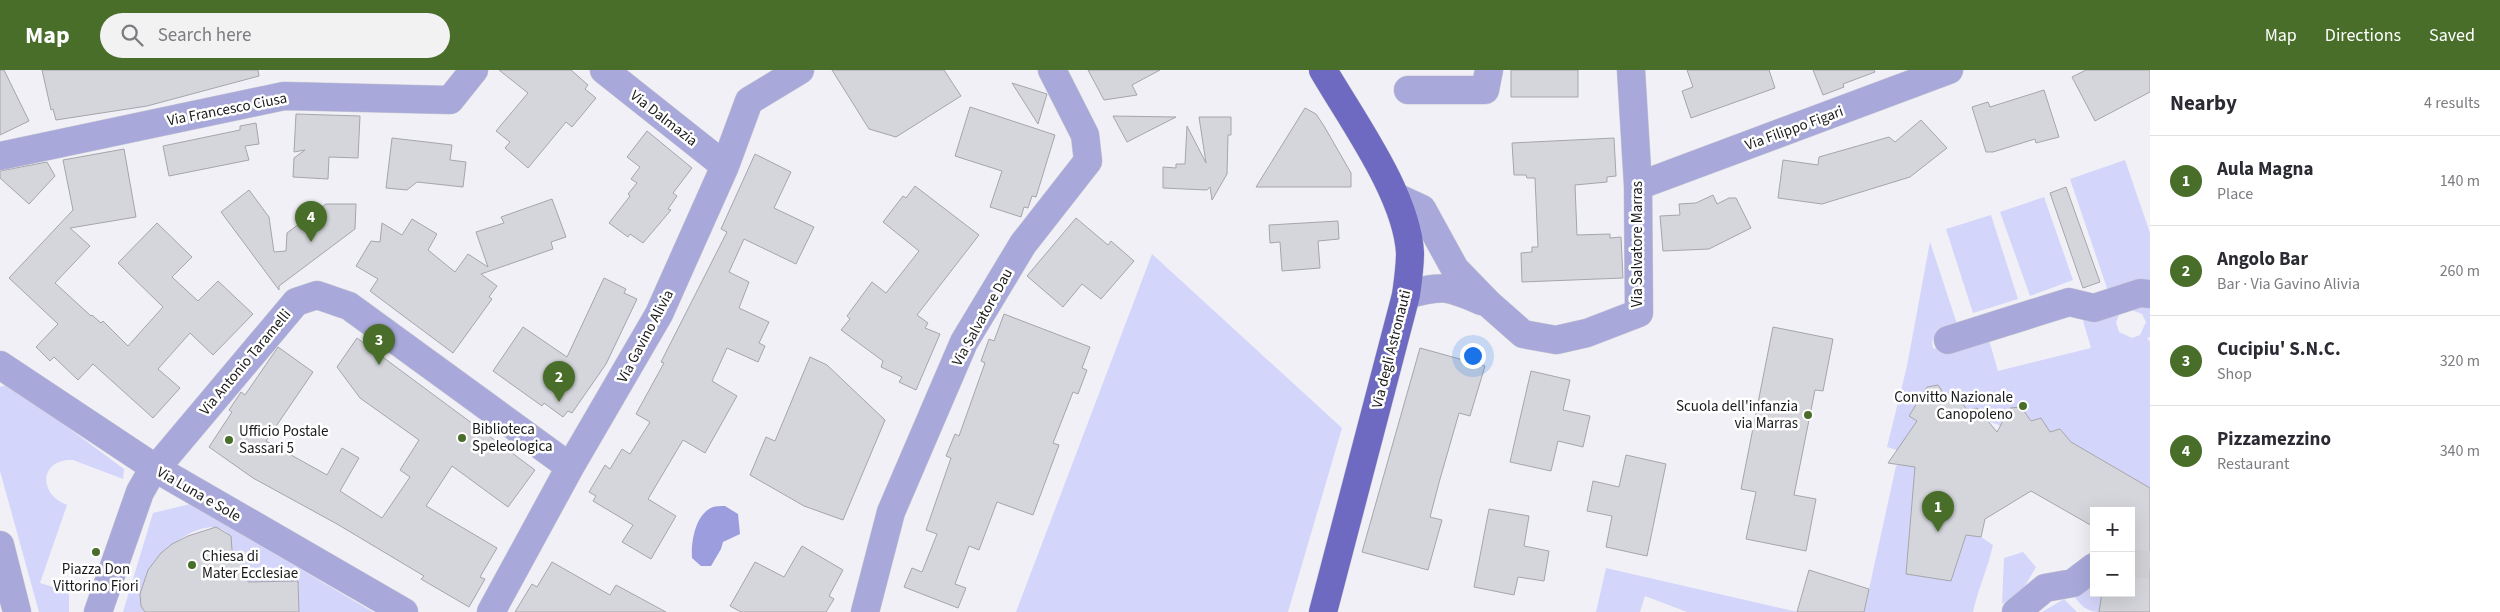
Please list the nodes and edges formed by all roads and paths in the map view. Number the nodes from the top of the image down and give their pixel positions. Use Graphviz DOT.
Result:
graph roads {
  1 [pos="474,70"];
  2 [pos="604,70"];
  3 [pos="800,70"];
  4 [pos="1052,70"];
  5 [pos="1323,70"];
  6 [pos="1489,70"];
  7 [pos="1631,70"];
  8 [pos="1949,70"];
  9 [pos="1408,90"];
  10 [pos="0,156"];
  11 [pos="725,166"];
  12 [pos="1638,186"];
  13 [pos="1396,197"];
  14 [pos="2150,294"];
  15 [pos="1406,295"];
  16 [pos="1489,304"];
  17 [pos="1948,340"];
  18 [pos="0,365"];
  19 [pos="570,467"];
  20 [pos="155,468"];
  21 [pos="0,545"];
  22 [pos="2090,570"];
  23 [pos="17,612"];
  24 [pos="98,612"];
  25 [pos="404,612"];
  26 [pos="490,612"];
  27 [pos="865,612"];
  28 [pos="1323,612"];
  29 [pos="2016,612"];
  1 -- 10 [label="street, Via Francesco Ciusa"];
  2 -- 11 [label="street, Via Dalmazia"];
  3 -- 11 [label="street, Via Gavino Alivia"];
  4 -- 27 [label="street, Via Salvatore Dau"];
  5 -- 13 [label="main road, Via degli Astronauti"];
  6 -- 9 [label="street"];
  7 -- 12 [label="street, Via Salvatore Marras"];
  8 -- 12 [label="street, Via Filippo Figari"];
  11 -- 19 [label="street, Via Gavino Alivia"];
  12 -- 16 [label="street, Via Salvatore Marras"];
  13 -- 15 [label="main road, Via degli Astronauti"];
  13 -- 16 [label="street, Via Salvatore Marras"];
  14 -- 17 [label="street"];
  15 -- 16 [label="street, Via Salvatore Marras"];
  15 -- 28 [label="main road, Via degli Astronauti"];
  18 -- 20 [label="street, Via Luna e Sole"];
  19 -- 20 [label="street, Via Antonio Taramelli"];
  19 -- 26 [label="street, Via Gavino Alivia"];
  20 -- 24 [label="street"];
  20 -- 25 [label="street, Via Luna e Sole"];
  21 -- 23 [label="street"];
  22 -- 29 [label="street"];
}
